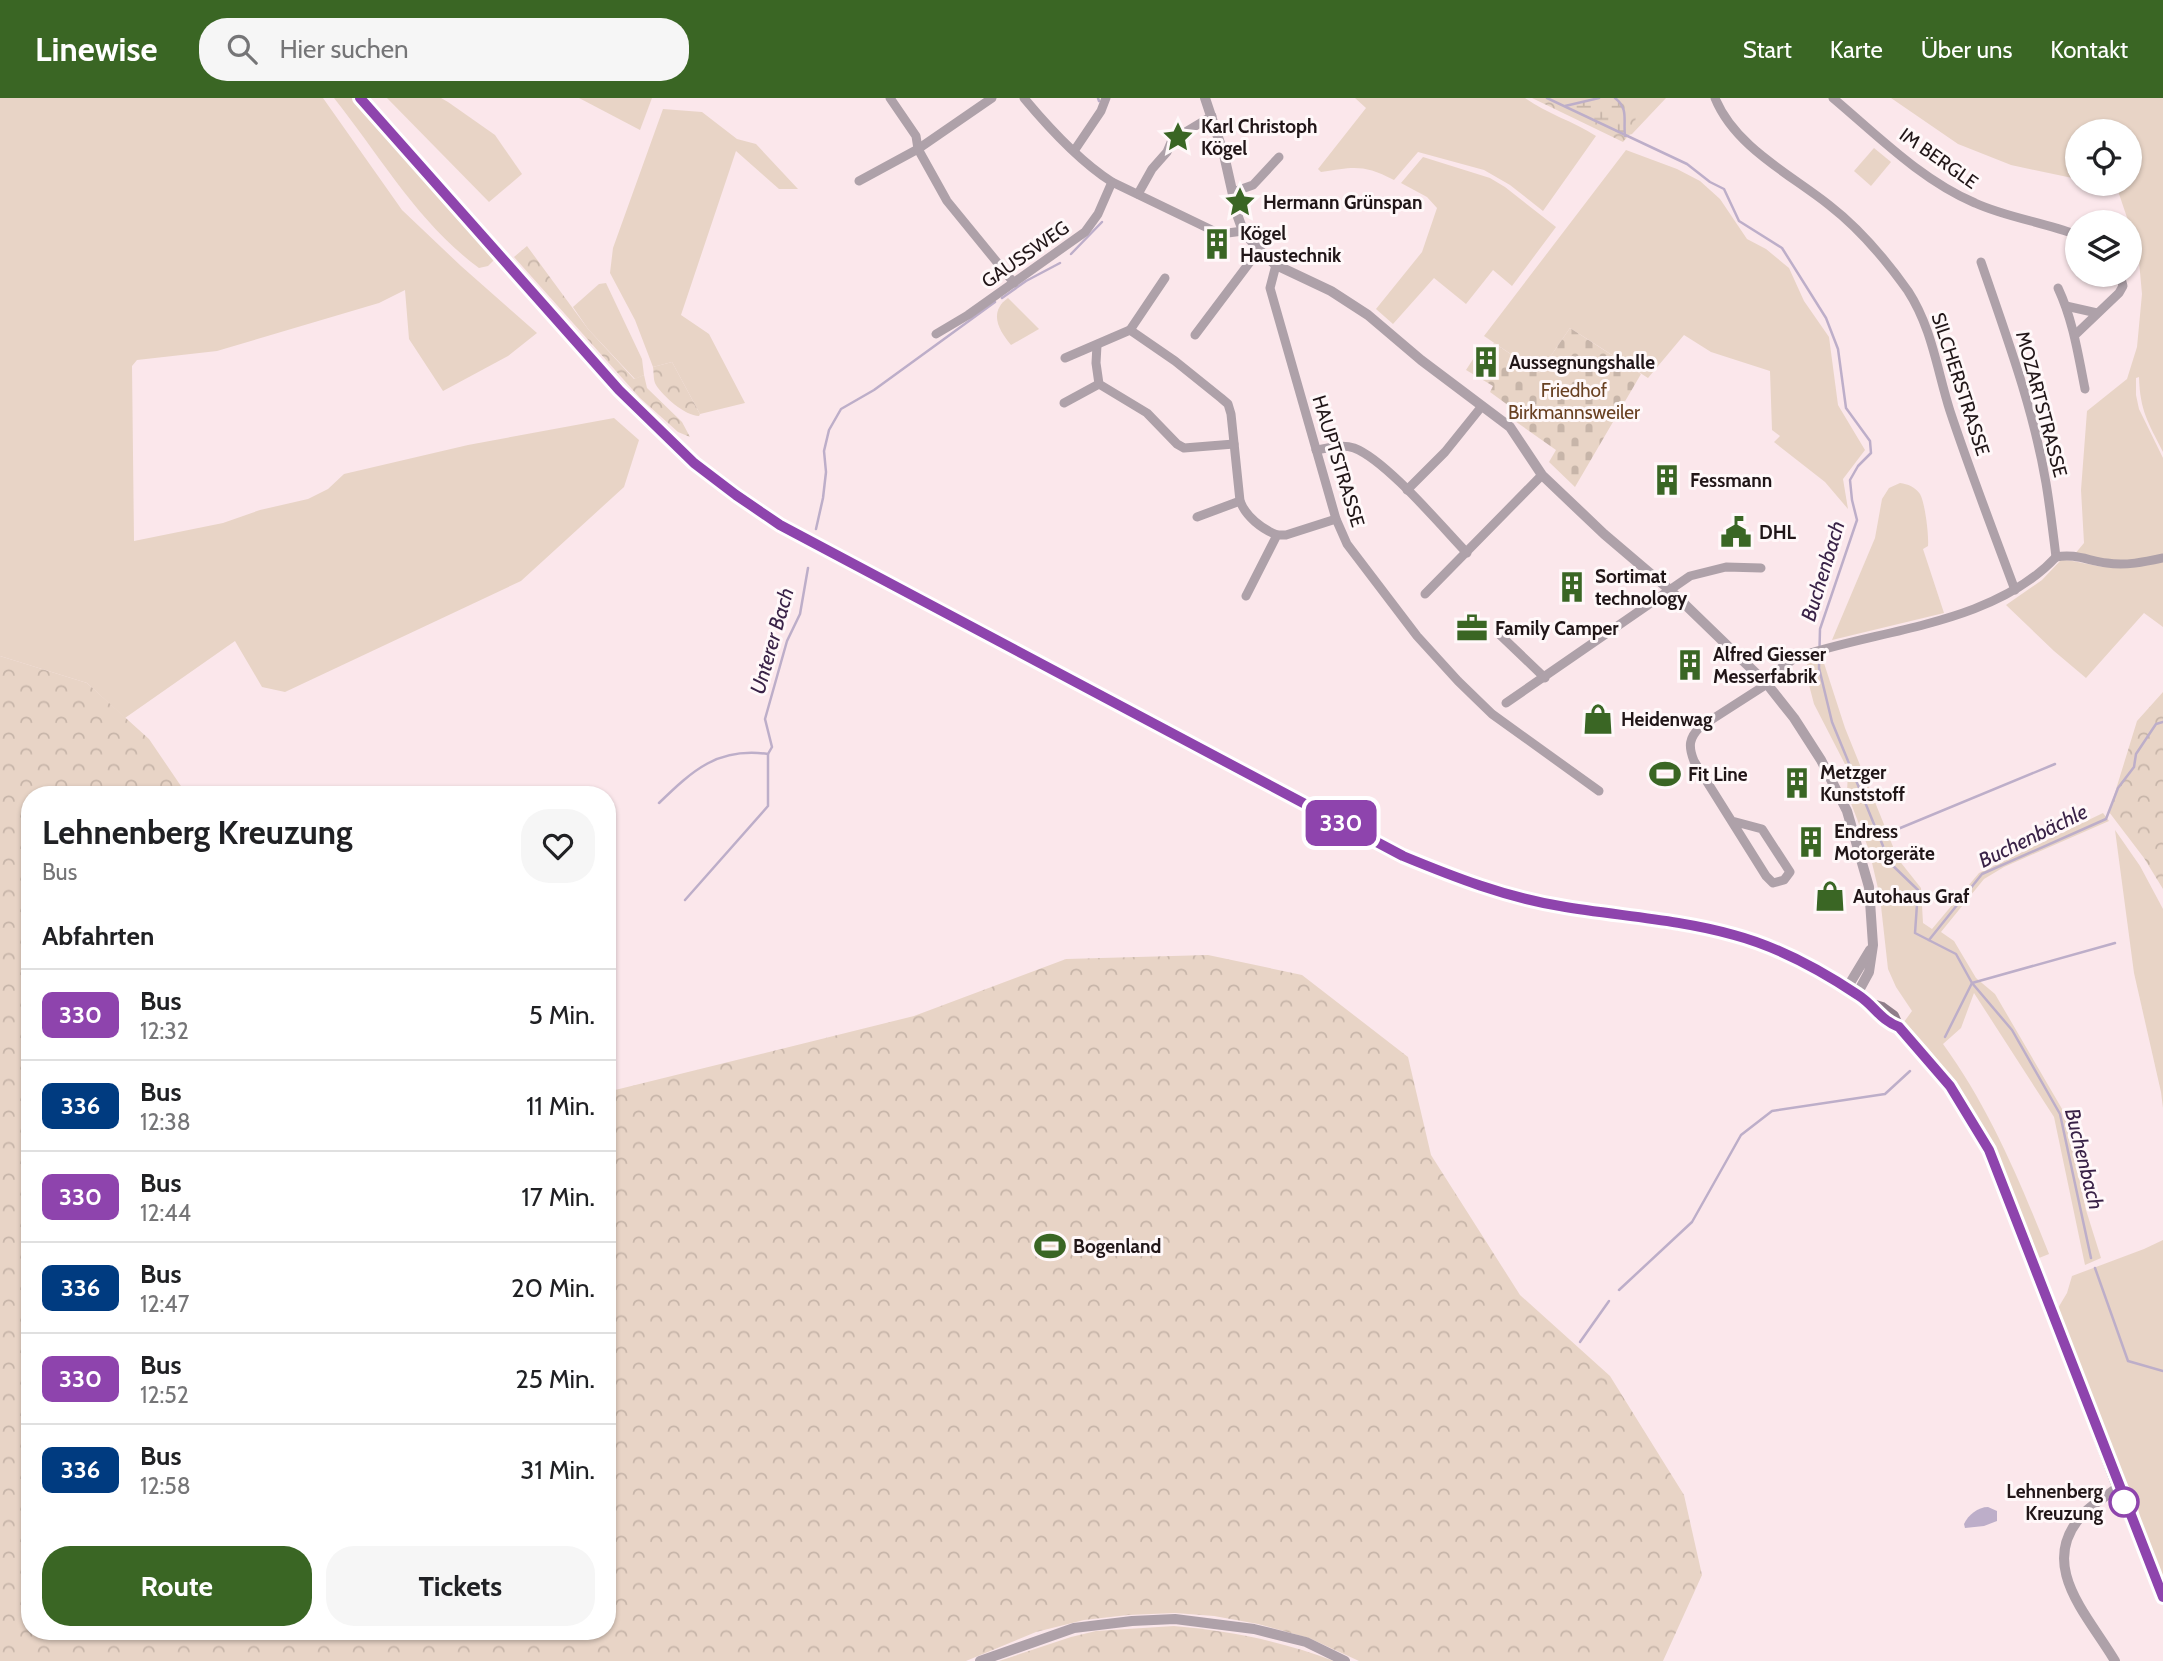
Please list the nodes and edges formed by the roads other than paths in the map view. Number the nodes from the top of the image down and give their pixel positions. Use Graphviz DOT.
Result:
graph roads {
  1 [pos="360,98"];
  2 [pos="890,98"];
  3 [pos="992,98"];
  4 [pos="1024,98"];
  5 [pos="1106,98"];
  6 [pos="1205,98"];
  7 [pos="1714,98"];
  8 [pos="1833,98"];
  9 [pos="1212,116"];
  10 [pos="918,149"];
  11 [pos="1074,151"];
  12 [pos="1279,157"];
  13 [pos="859,181"];
  14 [pos="1112,182"];
  15 [pos="1233,192"];
  16 [pos="1138,194"];
  17 [pos="1243,230"];
  18 [pos="2065,232"];
  19 [pos="1259,250"];
  20 [pos="1981,262"];
  21 [pos="1276,265"];
  22 [pos="1165,278"];
  23 [pos="1014,283"];
  24 [pos="2122,287"];
  25 [pos="2058,288"];
  26 [pos="2066,306"];
  27 [pos="2097,313"];
  28 [pos="1130,330"];
  29 [pos="936,334"];
  30 [pos="1195,335"];
  31 [pos="2075,335"];
  32 [pos="1097,345"];
  33 [pos="1065,358"];
  34 [pos="1099,384"];
  35 [pos="2085,389"];
  36 [pos="1064,402"];
  37 [pos="1482,406"];
  38 [pos="1234,444"];
  39 [pos="1316,450"];
  40 [pos="1542,475"];
  41 [pos="1407,490"];
  42 [pos="1240,501"];
  43 [pos="1198,517"];
  44 [pos="1336,519"];
  45 [pos="1277,535"];
  46 [pos="1467,553"];
  47 [pos="2056,557"];
  48 [pos="2163,558"];
  49 [pos="1761,568"];
  50 [pos="2015,590"];
  51 [pos="1671,591"];
  52 [pos="1425,594"];
  53 [pos="1246,596"];
  54 [pos="1498,633"];
  55 [pos="1545,678"];
  56 [pos="1767,684"];
  57 [pos="1506,703"];
  58 [pos="1599,791"];
  59 [pos="1732,821"];
  60 [pos="1852,991"];
  61 [pos="2118,1487"];
  62 [pos="2163,1597"];
  63 [pos="981,1661"];
  64 [pos="1345,1661"];
  65 [pos="2115,1661"];
  1 -- 60 [label="main road"];
  2 -- 10 [label="street"];
  3 -- 10 [label="street"];
  4 -- 11 [label="street"];
  5 -- 11 [label="street"];
  6 -- 9 [label="street"];
  7 -- 50 [label="street, SILCHERSTRASSE"];
  8 -- 18 [label="street, IM BERGLE"];
  9 -- 15 [label="street"];
  9 -- 16 [label="street"];
  10 -- 13 [label="street"];
  10 -- 23 [label="street"];
  11 -- 14 [label="street"];
  12 -- 15 [label="street"];
  14 -- 16 [label="street"];
  14 -- 23 [label="street, GAUSSWEG"];
  15 -- 17 [label="street"];
  16 -- 17 [label="street"];
  17 -- 19 [label="street"];
  19 -- 21 [label="street"];
  19 -- 30 [label="street"];
  20 -- 47 [label="street, MOZARTSTRASSE"];
  21 -- 37 [label="street"];
  21 -- 39 [label="street, HAUPTSTRASSE"];
  22 -- 28 [label="street"];
  23 -- 29 [label="street, GAUSSWEG"];
  24 -- 27 [label="street"];
  25 -- 26 [label="street"];
  26 -- 27 [label="street"];
  26 -- 31 [label="street"];
  27 -- 31 [label="street"];
  28 -- 32 [label="street"];
  28 -- 38 [label="street"];
  31 -- 35 [label="street"];
  32 -- 33 [label="street"];
  32 -- 34 [label="street"];
  34 -- 36 [label="street"];
  34 -- 38 [label="street"];
  37 -- 40 [label="street"];
  37 -- 41 [label="street"];
  38 -- 42 [label="street"];
  39 -- 41 [label="street"];
  39 -- 44 [label="street, HAUPTSTRASSE"];
  40 -- 46 [label="street"];
  40 -- 51 [label="street"];
  41 -- 46 [label="street"];
  42 -- 43 [label="street"];
  42 -- 45 [label="street"];
  44 -- 45 [label="street"];
  44 -- 58 [label="street, HAUPTSTRASSE"];
  45 -- 53 [label="street"];
  46 -- 52 [label="street"];
  47 -- 48 [label="street"];
  47 -- 50 [label="street"];
  49 -- 51 [label="street"];
  50 -- 56 [label="street"];
  51 -- 55 [label="street"];
  51 -- 56 [label="street"];
  54 -- 55 [label="street"];
  55 -- 57 [label="street"];
  56 -- 59 [label="street"];
  56 -- 60 [label="street"];
  59 -- 59 [label="street"];
  60 -- 61 [label="main road"];
  61 -- 62 [label="main road"];
  61 -- 65 [label="street"];
  63 -- 64 [label="street"];
}
